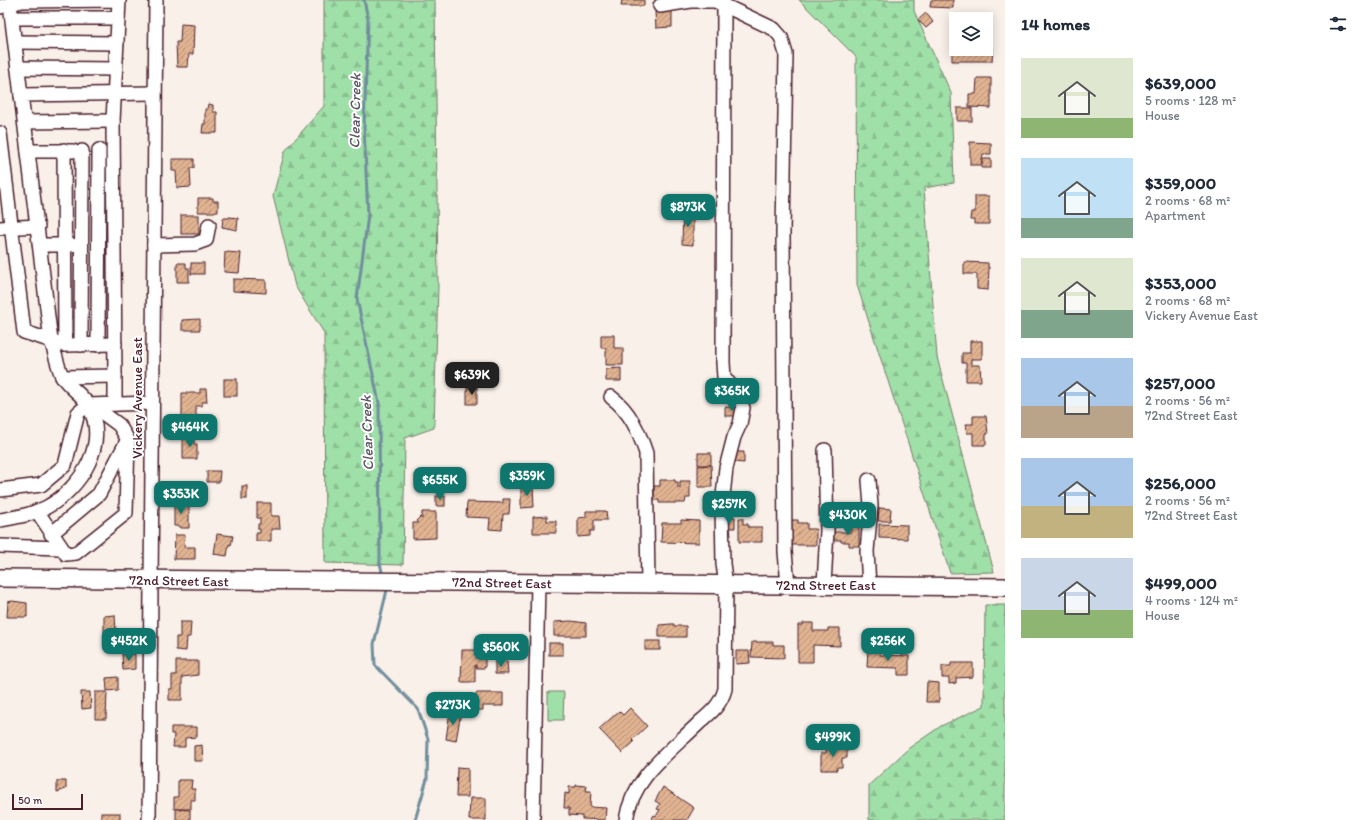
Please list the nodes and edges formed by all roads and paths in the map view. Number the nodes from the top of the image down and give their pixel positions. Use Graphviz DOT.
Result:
graph roads {
  1 [pos="156,0"];
  2 [pos="724,5"];
  3 [pos="5,6"];
  4 [pos="660,6"];
  5 [pos="12,18"];
  6 [pos="118,18"];
  7 [pos="15,42"];
  8 [pos="117,43"];
  9 [pos="18,68"];
  10 [pos="116,69"];
  11 [pos="115,93"];
  12 [pos="154,93"];
  13 [pos="22,94"];
  14 [pos="25,122"];
  15 [pos="113,122"];
  16 [pos="0,133"];
  17 [pos="64,150"];
  18 [pos="99,150"];
  19 [pos="114,150"];
  20 [pos="28,151"];
  21 [pos="82,151"];
  22 [pos="209,225"];
  23 [pos="38,226"];
  24 [pos="6,228"];
  25 [pos="40,245"];
  26 [pos="64,245"];
  27 [pos="82,245"];
  28 [pos="97,245"];
  29 [pos="114,245"];
  30 [pos="154,245"];
  31 [pos="51,341"];
  32 [pos="115,344"];
  33 [pos="81,345"];
  34 [pos="98,345"];
  35 [pos="65,346"];
  36 [pos="62,376"];
  37 [pos="115,376"];
  38 [pos="611,397"];
  39 [pos="115,404"];
  40 [pos="152,404"];
  41 [pos="90,405"];
  42 [pos="128,440"];
  43 [pos="825,450"];
  44 [pos="869,480"];
  45 [pos="0,490"];
  46 [pos="36,511"];
  47 [pos="0,520"];
  48 [pos="51,534"];
  49 [pos="0,546"];
  50 [pos="60,548"];
  51 [pos="0,578"];
  52 [pos="151,580"];
  53 [pos="538,584"];
  54 [pos="648,584"];
  55 [pos="726,585"];
  56 [pos="788,585"];
  57 [pos="824,585"];
  58 [pos="869,586"];
  59 [pos="1005,586"];
  60 [pos="149,820"];
  61 [pos="533,820"];
  62 [pos="626,820"];
  1 -- 12 [label="street, Vickery Avenue East"];
  2 -- 4 [label="street"];
  2 -- 55 [label="street"];
  2 -- 56 [label="street"];
  3 -- 5 [label="street"];
  3 -- 6 [label="street"];
  5 -- 6 [label="street"];
  5 -- 7 [label="street"];
  6 -- 8 [label="street"];
  7 -- 8 [label="street"];
  7 -- 9 [label="street"];
  8 -- 10 [label="street"];
  9 -- 10 [label="street"];
  9 -- 13 [label="street"];
  10 -- 11 [label="street"];
  11 -- 12 [label="street"];
  11 -- 13 [label="street"];
  11 -- 15 [label="street"];
  12 -- 30 [label="street, Vickery Avenue East"];
  13 -- 14 [label="street"];
  14 -- 15 [label="street"];
  14 -- 20 [label="street"];
  15 -- 19 [label="street"];
  16 -- 24 [label="street"];
  17 -- 20 [label="street"];
  17 -- 21 [label="street"];
  17 -- 26 [label="street"];
  18 -- 19 [label="street"];
  18 -- 21 [label="street"];
  18 -- 28 [label="street"];
  19 -- 29 [label="street"];
  20 -- 23 [label="street"];
  21 -- 27 [label="street"];
  22 -- 30 [label="street"];
  23 -- 24 [label="street"];
  23 -- 25 [label="street"];
  24 -- 31 [label="street"];
  25 -- 26 [label="street"];
  25 -- 31 [label="street"];
  26 -- 27 [label="street"];
  26 -- 35 [label="street"];
  27 -- 28 [label="street"];
  27 -- 33 [label="street"];
  28 -- 29 [label="street"];
  28 -- 34 [label="street"];
  29 -- 32 [label="street"];
  30 -- 40 [label="street, Vickery Avenue East"];
  31 -- 35 [label="street"];
  31 -- 36 [label="street"];
  32 -- 34 [label="street"];
  32 -- 37 [label="street"];
  33 -- 34 [label="street"];
  33 -- 35 [label="street"];
  36 -- 37 [label="street"];
  36 -- 41 [label="street"];
  37 -- 39 [label="street"];
  38 -- 54 [label="street"];
  39 -- 40 [label="street"];
  39 -- 41 [label="street"];
  40 -- 52 [label="street, Vickery Avenue East"];
  41 -- 42 [label="street"];
  41 -- 45 [label="street"];
  41 -- 46 [label="street"];
  42 -- 48 [label="street"];
  42 -- 50 [label="street"];
  43 -- 57 [label="street"];
  44 -- 58 [label="street"];
  46 -- 47 [label="street"];
  46 -- 48 [label="street"];
  48 -- 50 [label="street"];
  49 -- 50 [label="street"];
  51 -- 52 [label="main road, 72nd Street East"];
  52 -- 53 [label="main road, 72nd Street East"];
  52 -- 60 [label="street, Vickery Avenue East"];
  53 -- 54 [label="main road, 72nd Street East"];
  53 -- 61 [label="street"];
  54 -- 55 [label="main road, 72nd Street East"];
  55 -- 56 [label="main road, 72nd Street East"];
  55 -- 62 [label="street"];
  56 -- 57 [label="main road, 72nd Street East"];
  57 -- 58 [label="main road, 72nd Street East"];
  58 -- 59 [label="main road, 72nd Street East"];
}
